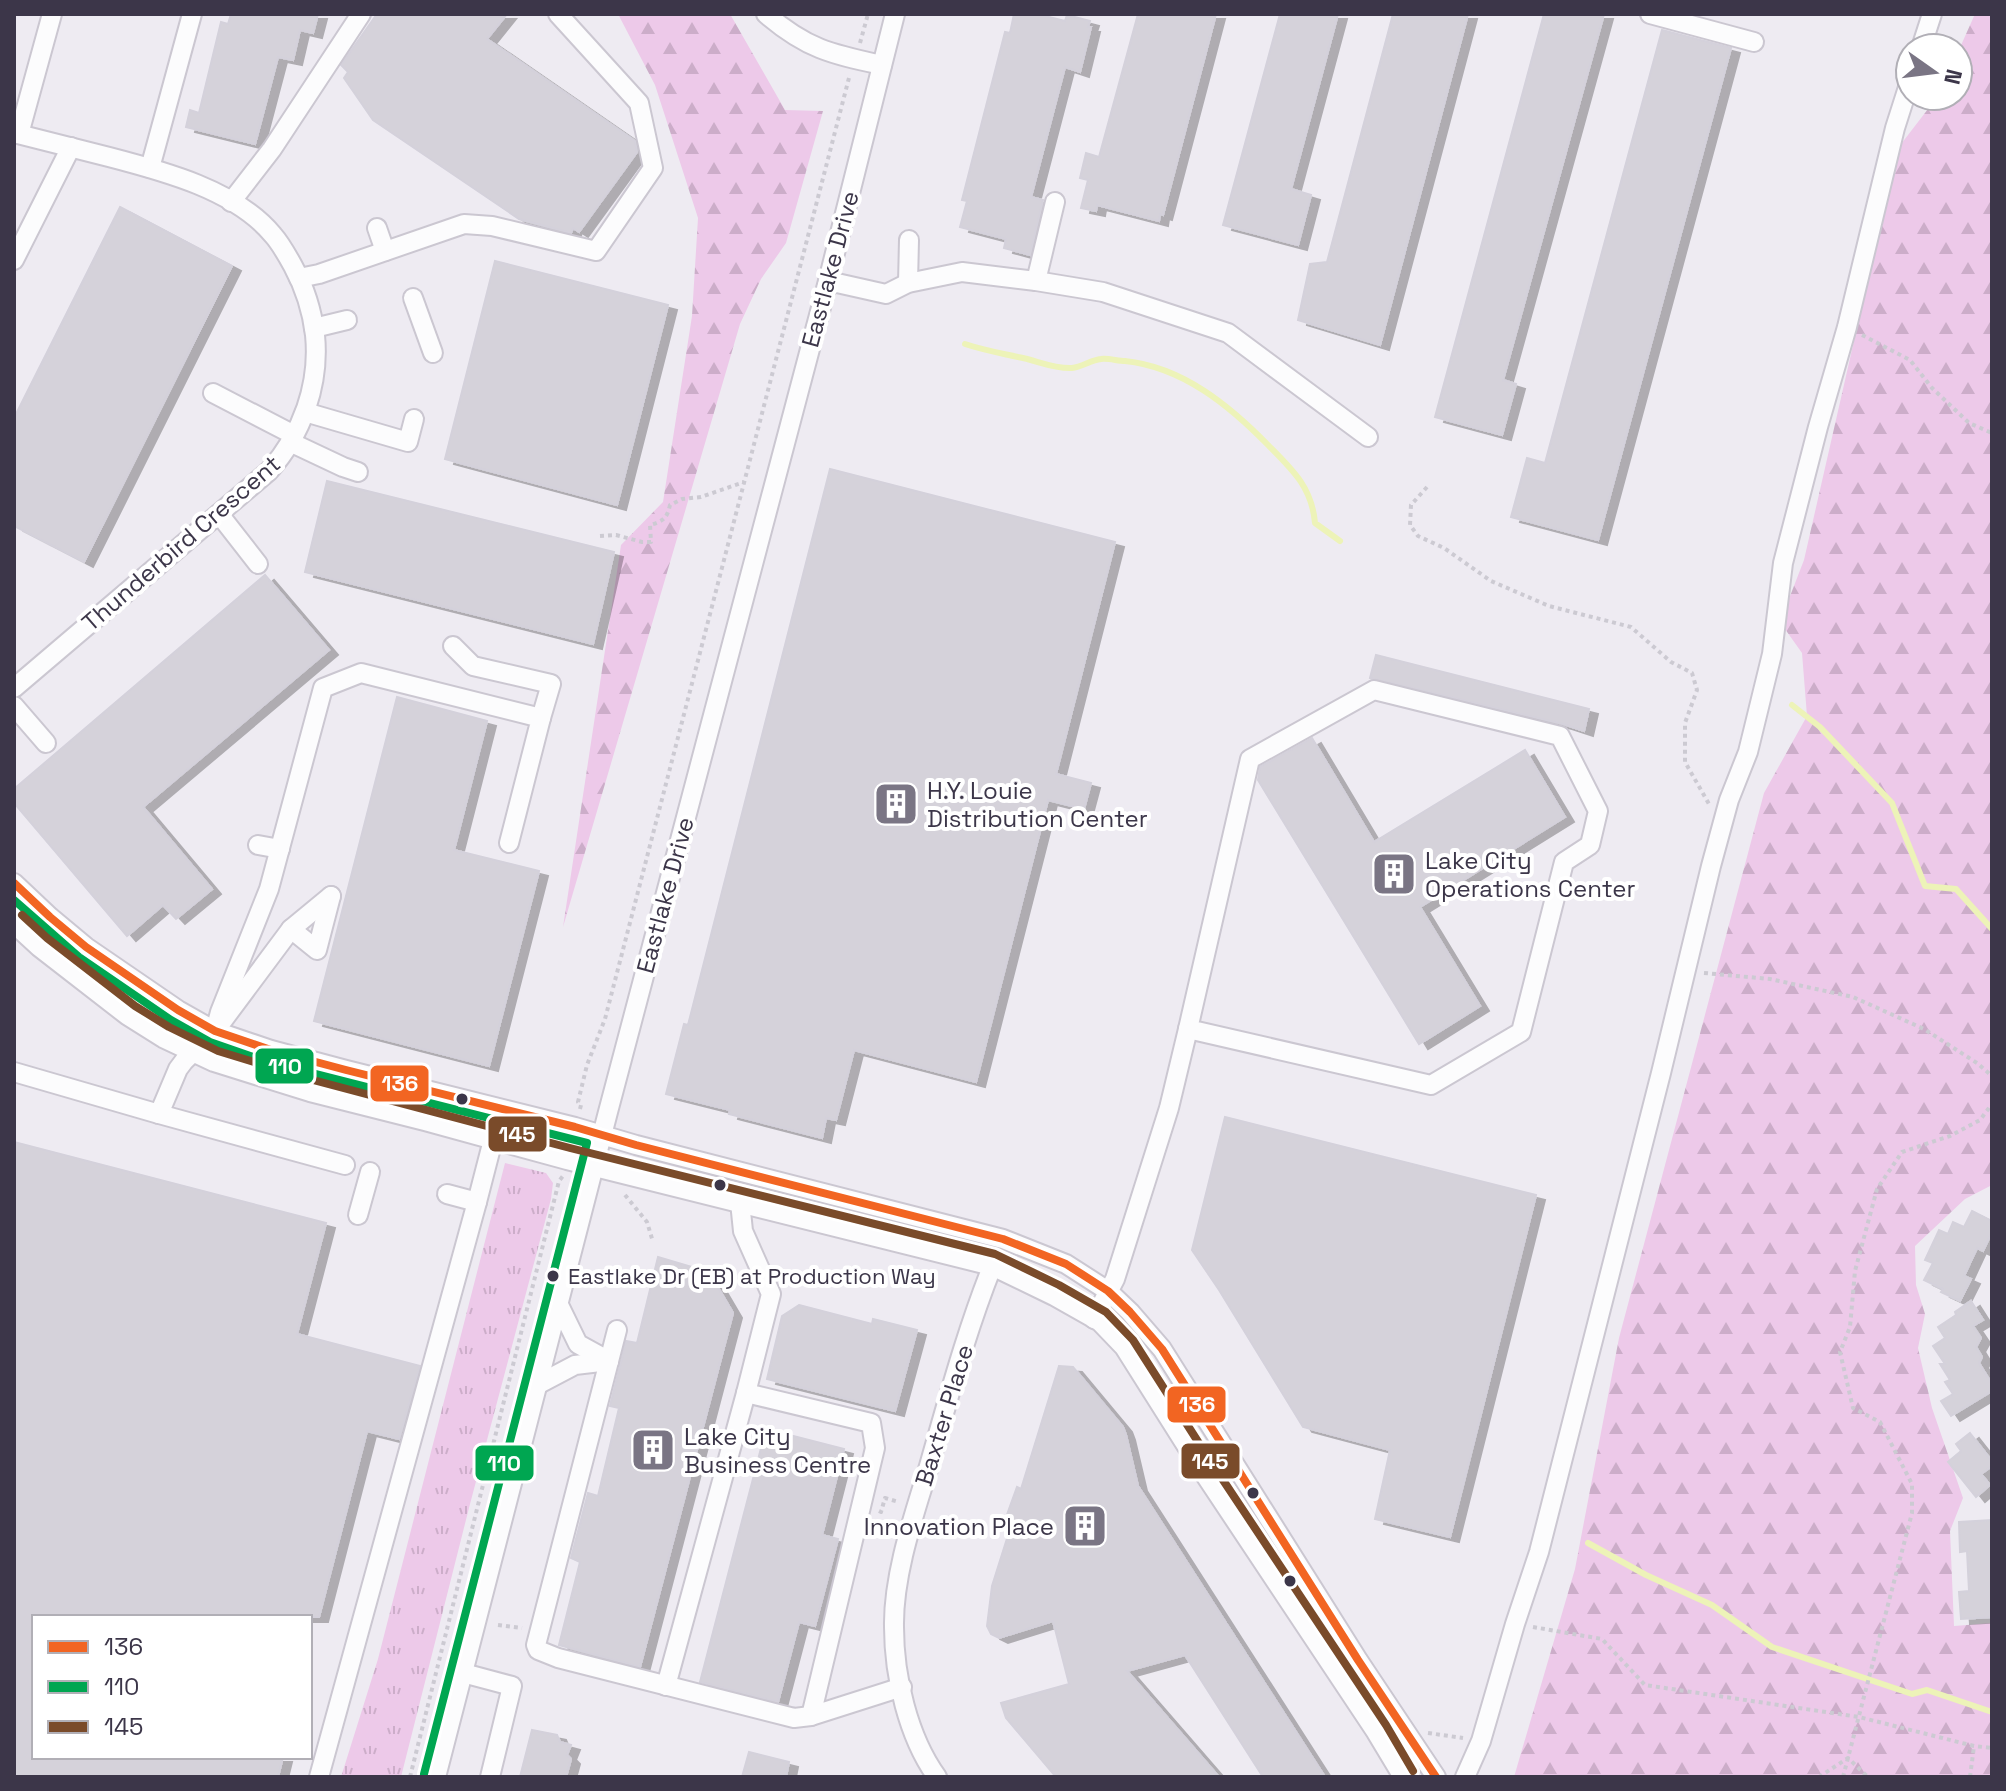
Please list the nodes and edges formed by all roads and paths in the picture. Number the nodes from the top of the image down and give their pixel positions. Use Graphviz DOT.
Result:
graph roads {
  1 [pos="52,14"];
  2 [pos="192,14"];
  3 [pos="361,14"];
  4 [pos="558,14"];
  5 [pos="766,14"];
  6 [pos="868,14"];
  7 [pos="895,14"];
  8 [pos="1650,14"];
  9 [pos="1754,42"];
  10 [pos="855,59"];
  11 [pos="882,65"];
  12 [pos="1900,112"];
  13 [pos="16,133"];
  14 [pos="71,147"];
  15 [pos="150,168"];
  16 [pos="231,202"];
  17 [pos="1055,202"];
  18 [pos="377,228"];
  19 [pos="909,240"];
  20 [pos="385,251"];
  21 [pos="14,260"];
  22 [pos="299,278"];
  23 [pos="828,281"];
  24 [pos="1036,281"];
  25 [pos="908,283"];
  26 [pos="413,298"];
  27 [pos="347,320"];
  28 [pos="1847,327"];
  29 [pos="314,328"];
  30 [pos="433,353"];
  31 [pos="213,393"];
  32 [pos="305,412"];
  33 [pos="414,419"];
  34 [pos="1992,433"];
  35 [pos="1368,437"];
  36 [pos="292,438"];
  37 [pos="358,472"];
  38 [pos="744,482"];
  39 [pos="1427,487"];
  40 [pos="219,514"];
  41 [pos="600,536"];
  42 [pos="258,564"];
  43 [pos="453,646"];
  44 [pos="14,688"];
  45 [pos="14,706"];
  46 [pos="541,718"];
  47 [pos="46,743"];
  48 [pos="1722,827"];
  49 [pos="509,843"];
  50 [pos="258,845"];
  51 [pos="280,849"];
  52 [pos="14,883"];
  53 [pos="14,924"];
  54 [pos="291,929"];
  55 [pos="1686,972"];
  56 [pos="1188,1029"];
  57 [pos="215,1031"];
  58 [pos="192,1053"];
  59 [pos="14,1072"];
  60 [pos="1992,1076"];
  61 [pos="1992,1104"];
  62 [pos="581,1105"];
  63 [pos="159,1114"];
  64 [pos="602,1135"];
  65 [pos="493,1140"];
  66 [pos="345,1165"];
  67 [pos="594,1166"];
  68 [pos="370,1172"];
  69 [pos="563,1179"];
  70 [pos="447,1194"];
  71 [pos="625,1195"];
  72 [pos="477,1202"];
  73 [pos="740,1202"];
  74 [pos="358,1215"];
  75 [pos="1003,1239"];
  76 [pos="653,1242"];
  77 [pos="992,1266"];
  78 [pos="1108,1291"];
  79 [pos="558,1303"];
  80 [pos="1094,1319"];
  81 [pos="617,1330"];
  82 [pos="609,1361"];
  83 [pos="537,1385"];
  84 [pos="746,1393"];
  85 [pos="1515,1624"];
  86 [pos="463,1673"];
  87 [pos="666,1686"];
  88 [pos="902,1687"];
  89 [pos="811,1716"];
  90 [pos="1859,1717"];
  91 [pos="1426,1732"];
  92 [pos="1481,1741"];
  93 [pos="1974,1746"];
  94 [pos="1992,1748"];
  95 [pos="1848,1758"];
  96 [pos="319,1777"];
  97 [pos="410,1777"];
  98 [pos="436,1777"];
  99 [pos="490,1777"];
  100 [pos="937,1777"];
  101 [pos="1403,1777"];
  102 [pos="1436,1777"];
  103 [pos="1465,1777"];
  104 [pos="1819,1777"];
  105 [pos="1843,1777"];
  106 [pos="1868,1777"];
  107 [pos="1970,1777"];
  1 -- 13 [label="street"];
  2 -- 15 [label="street"];
  3 -- 16 [label="street"];
  4 -- 20 [label="street"];
  5 -- 10 [label="street"];
  6 -- 10 [label="path"];
  7 -- 11 [label="street, Eastlake Drive"];
  8 -- 9 [label="street"];
  10 -- 11 [label="street"];
  10 -- 38 [label="path"];
  11 -- 23 [label="street, Eastlake Drive"];
  12 -- 28 [label="street"];
  13 -- 14 [label="street, Thunderbird Crescent"];
  14 -- 15 [label="street, Thunderbird Crescent"];
  14 -- 21 [label="street"];
  15 -- 16 [label="street, Thunderbird Crescent"];
  16 -- 22 [label="street, Thunderbird Crescent"];
  17 -- 24 [label="street"];
  18 -- 20 [label="street"];
  19 -- 25 [label="street"];
  20 -- 22 [label="street"];
  22 -- 29 [label="street, Thunderbird Crescent"];
  23 -- 25 [label="street"];
  23 -- 64 [label="street, Eastlake Drive"];
  24 -- 25 [label="street"];
  24 -- 35 [label="street"];
  26 -- 30 [label="street"];
  27 -- 29 [label="street"];
  28 -- 34 [label="path"];
  28 -- 48 [label="street"];
  29 -- 32 [label="street, Thunderbird Crescent"];
  31 -- 36 [label="street"];
  32 -- 33 [label="street"];
  32 -- 36 [label="street, Thunderbird Crescent"];
  36 -- 37 [label="street"];
  36 -- 40 [label="street, Thunderbird Crescent"];
  38 -- 41 [label="path"];
  38 -- 62 [label="path"];
  39 -- 48 [label="path"];
  40 -- 42 [label="street"];
  40 -- 44 [label="street, Thunderbird Crescent"];
  43 -- 46 [label="street"];
  45 -- 47 [label="street"];
  46 -- 49 [label="street"];
  46 -- 51 [label="street"];
  48 -- 55 [label="street"];
  50 -- 51 [label="street"];
  51 -- 57 [label="street"];
  52 -- 57 [label="street"];
  53 -- 58 [label="street"];
  54 -- 57 [label="street"];
  55 -- 60 [label="path"];
  55 -- 85 [label="street"];
  56 -- 56 [label="street"];
  56 -- 78 [label="street"];
  57 -- 58 [label="street"];
  57 -- 64 [label="street"];
  58 -- 63 [label="street"];
  58 -- 65 [label="street"];
  59 -- 63 [label="street"];
  61 -- 90 [label="path"];
  63 -- 66 [label="street"];
  64 -- 67 [label="street, Eastlake Drive"];
  64 -- 75 [label="street"];
  65 -- 67 [label="street"];
  65 -- 72 [label="street"];
  67 -- 73 [label="street"];
  67 -- 79 [label="street, Eastlake Drive"];
  68 -- 74 [label="street"];
  69 -- 97 [label="path"];
  70 -- 72 [label="street"];
  71 -- 76 [label="path"];
  72 -- 96 [label="street"];
  73 -- 77 [label="street"];
  73 -- 84 [label="street"];
  75 -- 77 [label="street, Baxter Place"];
  75 -- 78 [label="street"];
  77 -- 80 [label="street"];
  77 -- 88 [label="street, Baxter Place"];
  78 -- 80 [label="street"];
  78 -- 102 [label="street"];
  79 -- 82 [label="street"];
  79 -- 83 [label="street, Eastlake Drive"];
  80 -- 101 [label="street"];
  81 -- 82 [label="street"];
  82 -- 83 [label="street"];
  82 -- 87 [label="street"];
  83 -- 86 [label="street, Eastlake Drive"];
  84 -- 87 [label="street"];
  84 -- 89 [label="street"];
  85 -- 90 [label="path"];
  85 -- 92 [label="street"];
  86 -- 98 [label="street, Eastlake Drive"];
  86 -- 99 [label="street"];
  87 -- 89 [label="street"];
  88 -- 89 [label="street"];
  88 -- 100 [label="street, Baxter Place"];
  90 -- 93 [label="path"];
  90 -- 95 [label="path"];
  91 -- 92 [label="path"];
  92 -- 103 [label="street"];
  93 -- 94 [label="path"];
  93 -- 107 [label="path"];
  95 -- 104 [label="path"];
  95 -- 105 [label="path"];
  95 -- 106 [label="path"];
}
